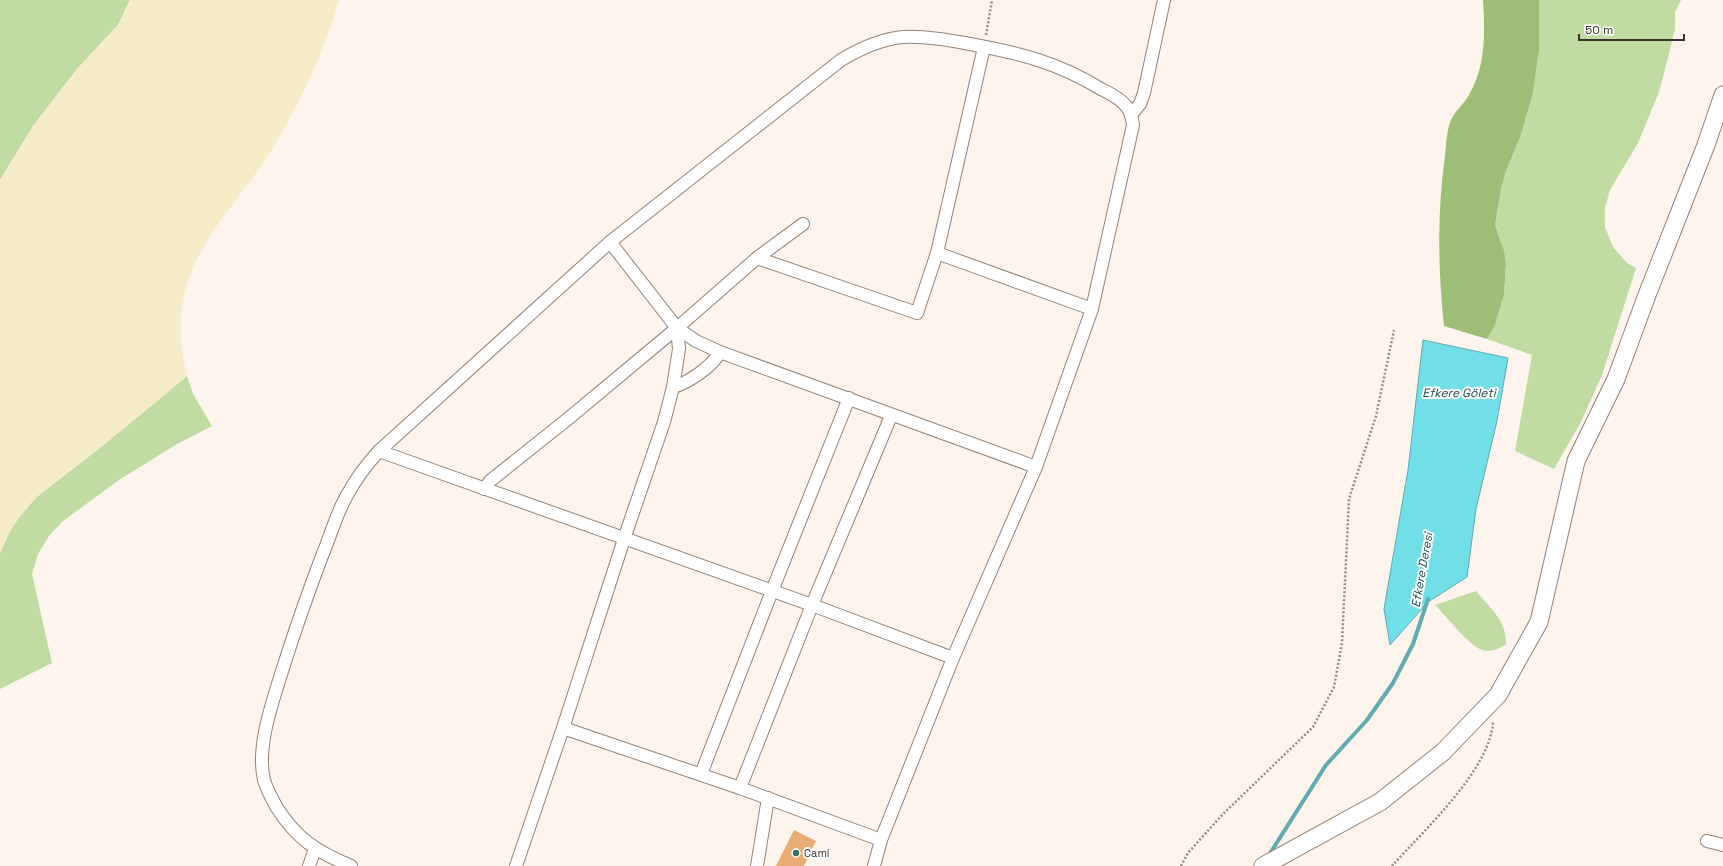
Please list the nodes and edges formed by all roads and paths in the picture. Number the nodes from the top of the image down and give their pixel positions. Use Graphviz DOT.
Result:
graph roads {
  1 [pos="992,0"];
  2 [pos="1164,0"];
  3 [pos="984,47"];
  4 [pos="1723,95"];
  5 [pos="1131,115"];
  6 [pos="803,224"];
  7 [pos="610,242"];
  8 [pos="937,253"];
  9 [pos="757,258"];
  10 [pos="1092,309"];
  11 [pos="677,328"];
  12 [pos="1394,330"];
  13 [pos="720,352"];
  14 [pos="673,387"];
  15 [pos="849,398"];
  16 [pos="891,416"];
  17 [pos="379,451"];
  18 [pos="1036,467"];
  19 [pos="484,489"];
  20 [pos="624,539"];
  21 [pos="772,591"];
  22 [pos="812,605"];
  23 [pos="953,658"];
  24 [pos="1492,702"];
  25 [pos="563,728"];
  26 [pos="701,774"];
  27 [pos="740,788"];
  28 [pos="768,798"];
  29 [pos="881,840"];
  30 [pos="1707,842"];
  31 [pos="1723,845"];
  32 [pos="315,849"];
  33 [pos="309,866"];
  34 [pos="352,866"];
  35 [pos="516,866"];
  36 [pos="757,866"];
  37 [pos="874,866"];
  38 [pos="1181,866"];
  39 [pos="1263,866"];
  40 [pos="1392,866"];
  1 -- 3 [label="path"];
  2 -- 5 [label="street"];
  3 -- 5 [label="street"];
  3 -- 7 [label="street"];
  3 -- 8 [label="street"];
  4 -- 24 [label="street"];
  5 -- 10 [label="street"];
  6 -- 9 [label="street"];
  7 -- 11 [label="street"];
  7 -- 17 [label="street"];
  8 -- 9 [label="street"];
  8 -- 10 [label="street"];
  9 -- 11 [label="street"];
  10 -- 18 [label="street"];
  11 -- 13 [label="street"];
  11 -- 14 [label="street"];
  11 -- 19 [label="street"];
  12 -- 38 [label="path"];
  13 -- 14 [label="street"];
  13 -- 15 [label="street"];
  14 -- 20 [label="street"];
  15 -- 16 [label="street"];
  15 -- 21 [label="street"];
  16 -- 18 [label="street"];
  16 -- 22 [label="street"];
  17 -- 19 [label="street"];
  17 -- 32 [label="street"];
  18 -- 23 [label="street"];
  19 -- 20 [label="street"];
  20 -- 21 [label="street"];
  20 -- 25 [label="street"];
  21 -- 22 [label="street"];
  21 -- 26 [label="street"];
  22 -- 23 [label="street"];
  22 -- 27 [label="street"];
  23 -- 29 [label="street"];
  24 -- 39 [label="street"];
  24 -- 40 [label="path"];
  25 -- 26 [label="street"];
  25 -- 35 [label="street"];
  26 -- 27 [label="street"];
  27 -- 28 [label="street"];
  28 -- 29 [label="street"];
  28 -- 36 [label="street"];
  29 -- 37 [label="street"];
  30 -- 31 [label="street"];
  32 -- 33 [label="street"];
  32 -- 34 [label="street"];
}
